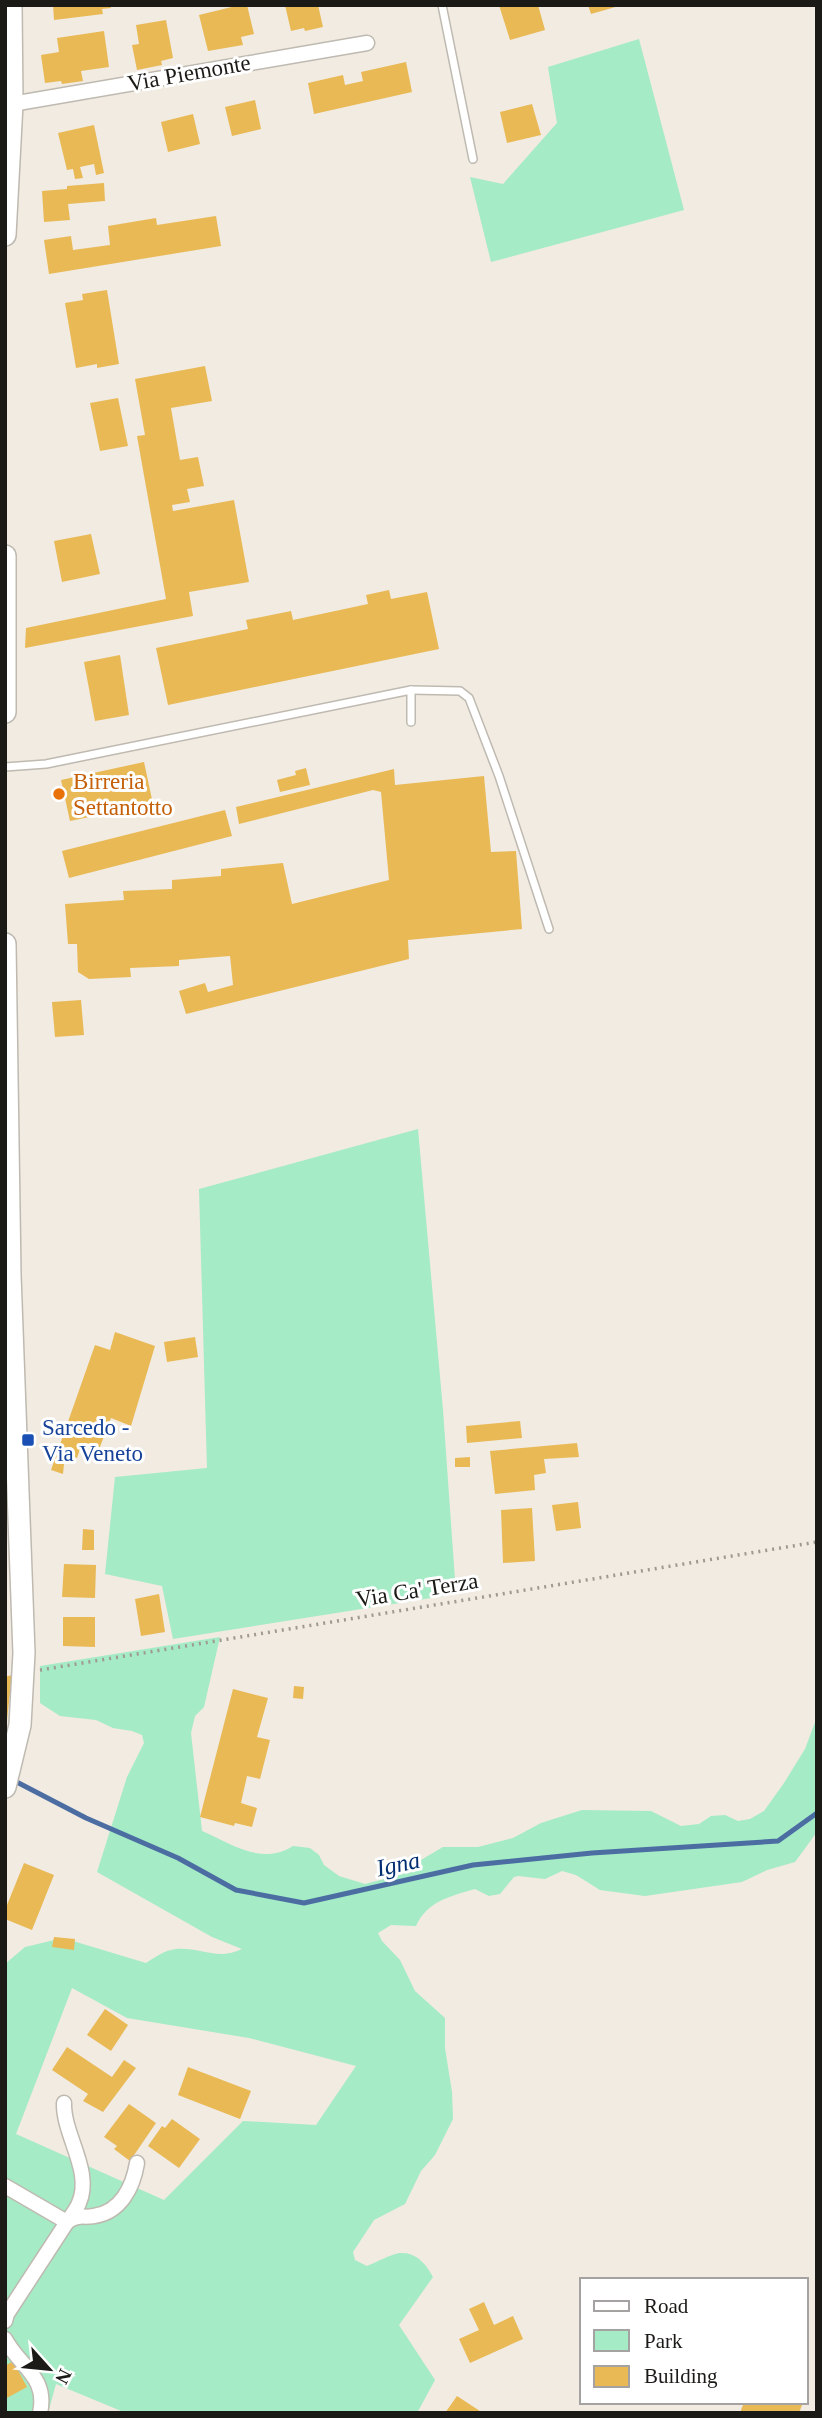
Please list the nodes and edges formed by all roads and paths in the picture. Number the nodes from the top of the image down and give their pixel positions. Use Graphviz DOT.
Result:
graph roads {
  1 [pos="11,5"];
  2 [pos="442,5"];
  3 [pos="367,43"];
  4 [pos="12,104"];
  5 [pos="473,159"];
  6 [pos="5,235"];
  7 [pos="5,556"];
  8 [pos="411,690"];
  9 [pos="5,712"];
  10 [pos="411,722"];
  11 [pos="5,767"];
  12 [pos="549,929"];
  13 [pos="5,944"];
  14 [pos="817,1542"];
  15 [pos="24,1672"];
  16 [pos="5,1787"];
  17 [pos="64,2103"];
  18 [pos="137,2163"];
  19 [pos="5,2186"];
  20 [pos="67,2222"];
  21 [pos="5,2321"];
  22 [pos="5,2339"];
  23 [pos="40,2413"];
  1 -- 4 [label="street"];
  2 -- 5 [label="lane"];
  3 -- 4 [label="street, Via Piemonte"];
  4 -- 6 [label="street"];
  7 -- 9 [label="street"];
  8 -- 10 [label="lane"];
  8 -- 11 [label="lane"];
  8 -- 12 [label="lane"];
  13 -- 15 [label="street"];
  14 -- 15 [label="path, Via Ca' Terza"];
  15 -- 16 [label="street"];
  17 -- 20 [label="street"];
  18 -- 20 [label="street"];
  19 -- 20 [label="street"];
  20 -- 21 [label="street"];
  22 -- 23 [label="street"];
}
